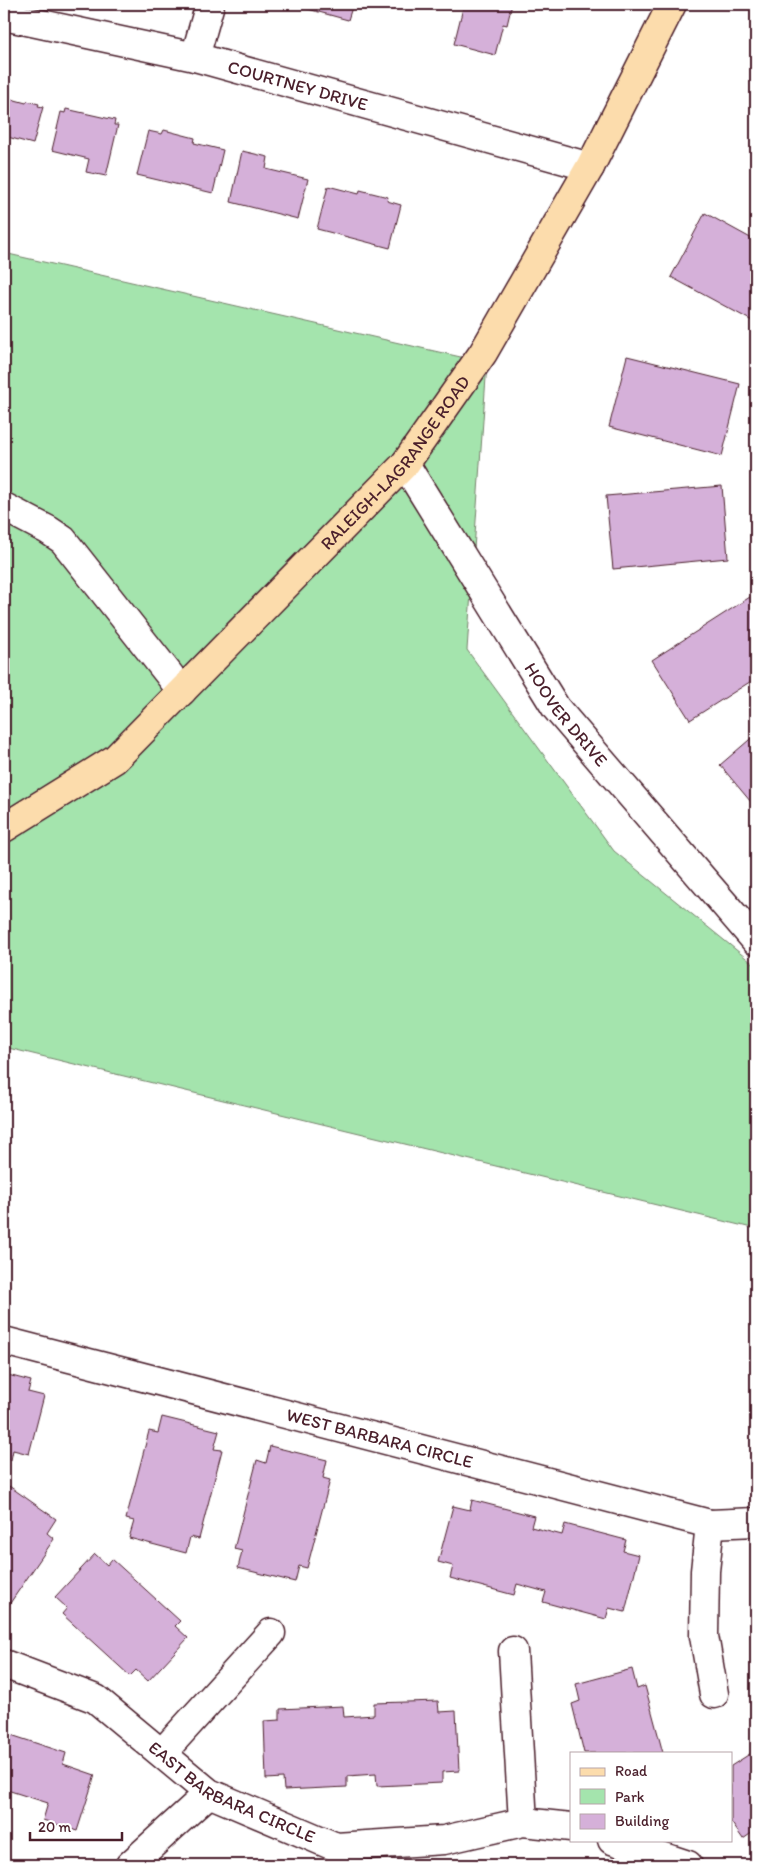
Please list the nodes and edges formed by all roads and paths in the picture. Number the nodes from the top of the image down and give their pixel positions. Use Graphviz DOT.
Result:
graph roads {
  1 [pos="210,4"];
  2 [pos="672,4"];
  3 [pos="4,16"];
  4 [pos="195,57"];
  5 [pos="590,167"];
  6 [pos="404,464"];
  7 [pos="4,507"];
  8 [pos="182,691"];
  9 [pos="4,828"];
  10 [pos="756,941"];
  11 [pos="4,1341"];
  12 [pos="756,1522"];
  13 [pos="710,1524"];
  14 [pos="271,1633"];
  15 [pos="513,1651"];
  16 [pos="4,1664"];
  17 [pos="714,1694"];
  18 [pos="162,1753"];
  19 [pos="209,1793"];
  20 [pos="523,1822"];
  21 [pos="570,1826"];
  22 [pos="618,1842"];
  23 [pos="130,1865"];
  24 [pos="688,1865"];
  1 -- 4 [label="street"];
  2 -- 5 [label="main road, RALEIGH-LAGRANGE ROAD"];
  3 -- 4 [label="street, COURTNEY DRIVE"];
  4 -- 5 [label="street, COURTNEY DRIVE"];
  5 -- 6 [label="main road, RALEIGH-LAGRANGE ROAD"];
  6 -- 8 [label="main road, RALEIGH-LAGRANGE ROAD"];
  6 -- 10 [label="street, HOOVER DRIVE"];
  7 -- 8 [label="street"];
  8 -- 9 [label="main road, RALEIGH-LAGRANGE ROAD"];
  11 -- 13 [label="street, WEST BARBARA CIRCLE"];
  12 -- 13 [label="street, WEST BARBARA CIRCLE"];
  13 -- 17 [label="street"];
  14 -- 18 [label="street"];
  15 -- 20 [label="street"];
  16 -- 18 [label="street, EAST BARBARA CIRCLE"];
  18 -- 19 [label="street, EAST BARBARA CIRCLE"];
  19 -- 20 [label="street, EAST BARBARA CIRCLE"];
  19 -- 23 [label="street"];
  20 -- 21 [label="street, EAST BARBARA CIRCLE"];
  22 -- 24 [label="street"];
}
